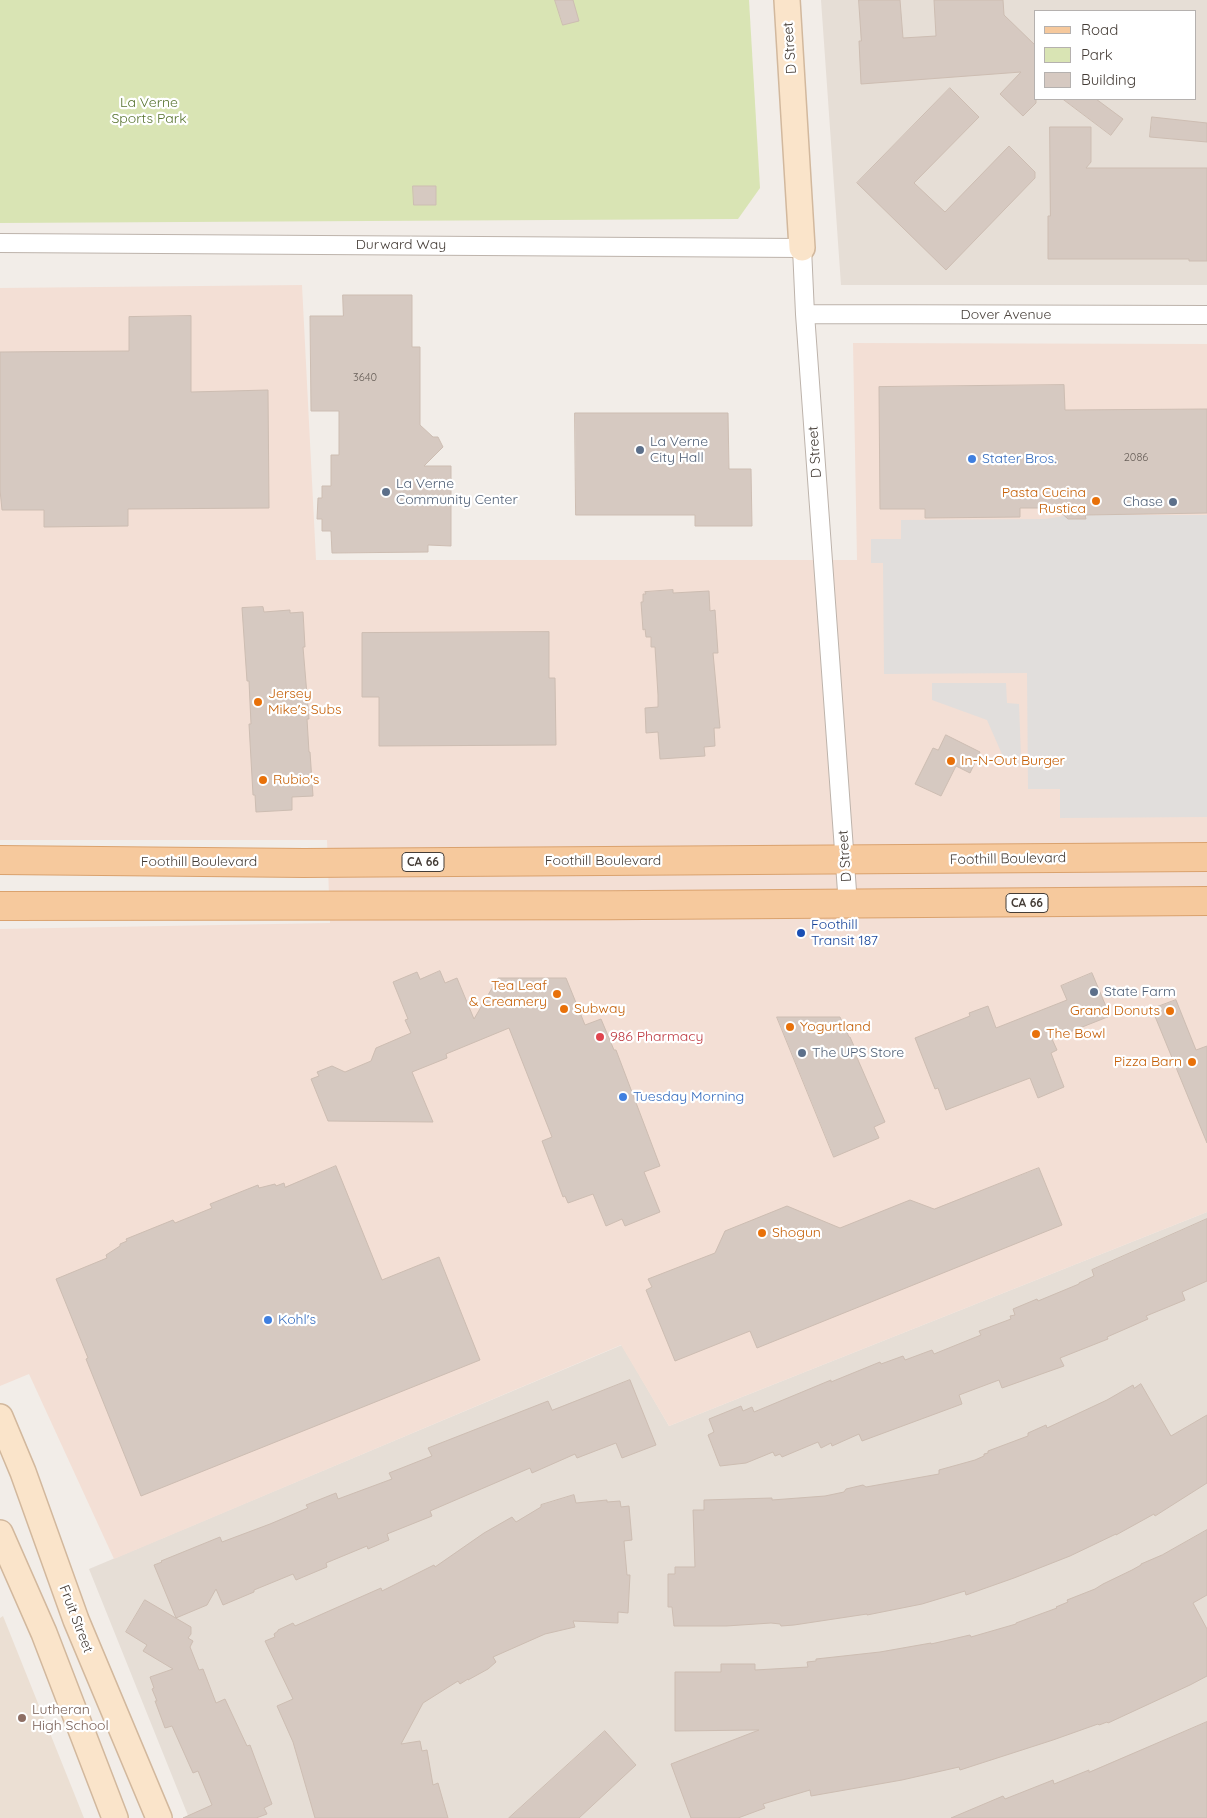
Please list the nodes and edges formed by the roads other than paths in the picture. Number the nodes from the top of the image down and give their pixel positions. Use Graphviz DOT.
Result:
graph roads {
  1 [pos="787,0"];
  2 [pos="0,242"];
  3 [pos="802,248"];
  4 [pos="805,314"];
  5 [pos="1207,315"];
  6 [pos="1207,857"];
  7 [pos="0,860"];
  8 [pos="846,860"];
  9 [pos="1207,901"];
  10 [pos="848,905"];
  11 [pos="0,906"];
  12 [pos="0,1417"];
  13 [pos="0,1533"];
  14 [pos="115,1818"];
  15 [pos="159,1818"];
  1 -- 3 [label="main road, D Street"];
  2 -- 3 [label="street, Durward Way"];
  3 -- 4 [label="street, D Street"];
  4 -- 5 [label="street, Dover Avenue"];
  4 -- 8 [label="street, D Street"];
  6 -- 8 [label="main road, Foothill Boulevard / CA 66"];
  7 -- 8 [label="main road, Foothill Boulevard / CA 66"];
  8 -- 10 [label="street, D Street"];
  9 -- 10 [label="main road, CA 66"];
  10 -- 11 [label="main road, CA 66"];
  12 -- 15 [label="main road, Fruit Street"];
  13 -- 14 [label="main road"];
}
